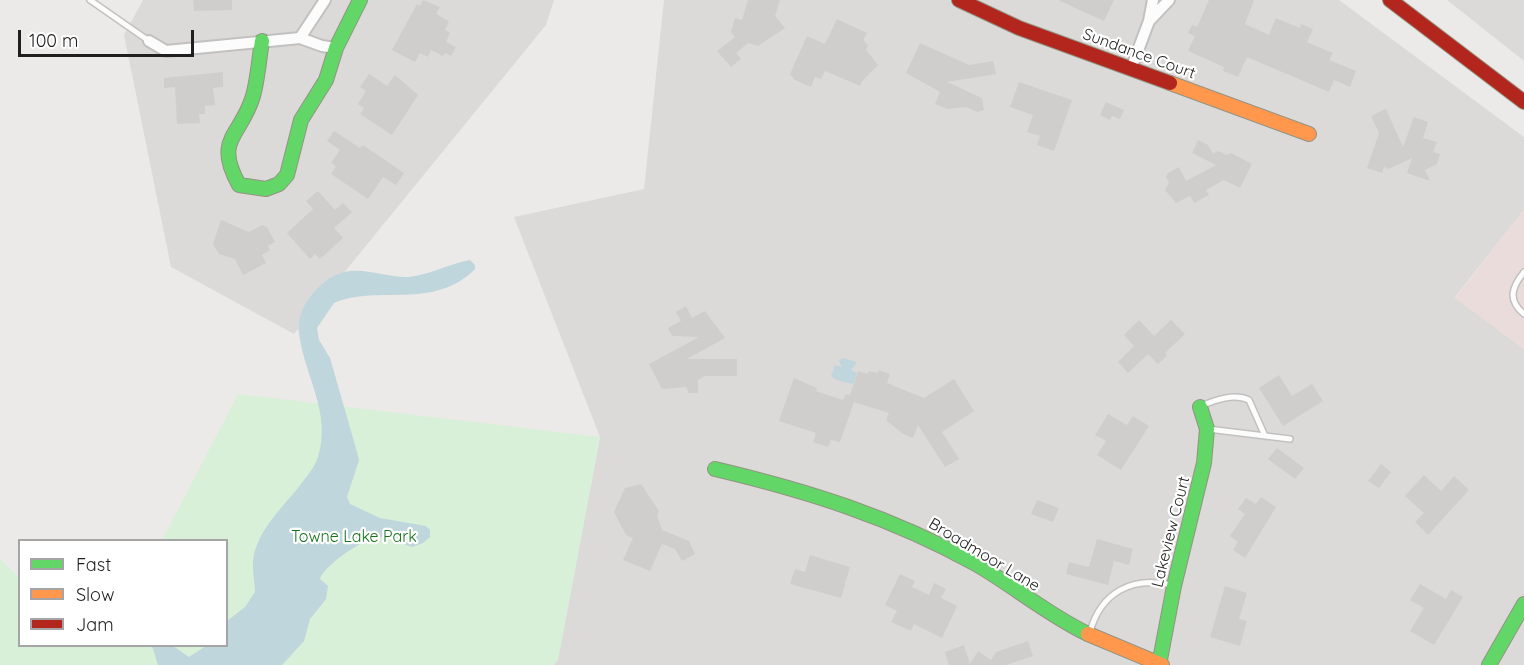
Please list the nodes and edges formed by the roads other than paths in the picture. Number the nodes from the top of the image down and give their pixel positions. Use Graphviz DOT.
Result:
graph roads {
  1 [pos="90,0"];
  2 [pos="325,0"];
  3 [pos="360,0"];
  4 [pos="959,0"];
  5 [pos="1153,0"];
  6 [pos="1169,0"];
  7 [pos="1390,0"];
  8 [pos="1149,21"];
  9 [pos="300,38"];
  10 [pos="149,41"];
  11 [pos="262,41"];
  12 [pos="336,48"];
  13 [pos="1131,69"];
  14 [pos="1524,102"];
  15 [pos="1309,134"];
  16 [pos="1524,272"];
  17 [pos="1524,314"];
  18 [pos="1200,407"];
  19 [pos="1206,429"];
  20 [pos="1265,436"];
  21 [pos="1290,439"];
  22 [pos="715,469"];
  23 [pos="1174,586"];
  24 [pos="1524,604"];
  25 [pos="1089,635"];
  26 [pos="1160,665"];
  27 [pos="1489,665"];
  1 -- 10 [label="lane"];
  2 -- 9 [label="street"];
  3 -- 12 [label="street"];
  4 -- 13 [label="street, Sundance Court"];
  5 -- 8 [label="street"];
  6 -- 8 [label="street"];
  7 -- 14 [label="street"];
  8 -- 13 [label="street"];
  9 -- 11 [label="street"];
  9 -- 12 [label="street"];
  10 -- 11 [label="street"];
  11 -- 12 [label="street"];
  13 -- 15 [label="street, Sundance Court"];
  16 -- 17 [label="lane"];
  18 -- 19 [label="street, Lakeview Court"];
  18 -- 20 [label="lane"];
  19 -- 20 [label="lane"];
  19 -- 23 [label="street, Lakeview Court"];
  20 -- 21 [label="lane"];
  22 -- 25 [label="street, Broadmoor Lane"];
  23 -- 25 [label="lane"];
  23 -- 26 [label="street, Lakeview Court"];
  24 -- 27 [label="street"];
  25 -- 26 [label="street, Broadmoor Lane"];
}
